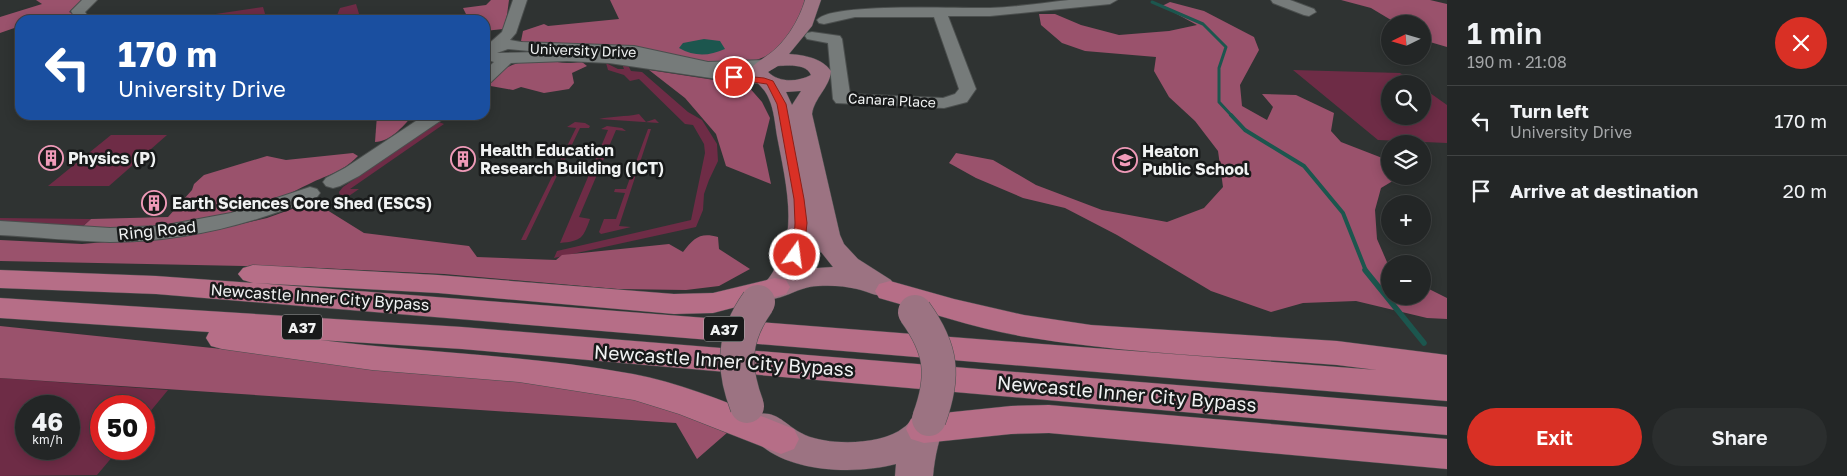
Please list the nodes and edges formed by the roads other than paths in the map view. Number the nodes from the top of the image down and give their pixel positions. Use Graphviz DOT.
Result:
graph roads {
  1 [pos="90,0"];
  2 [pos="520,0"];
  3 [pos="526,0"];
  4 [pos="1110,0"];
  5 [pos="1278,0"];
  6 [pos="824,1"];
  7 [pos="1060,2"];
  8 [pos="1309,12"];
  9 [pos="855,13"];
  10 [pos="940,13"];
  11 [pos="80,15"];
  12 [pos="824,20"];
  13 [pos="812,36"];
  14 [pos="506,54"];
  15 [pos="814,71"];
  16 [pos="767,72"];
  17 [pos="430,120"];
  18 [pos="0,228"];
  19 [pos="0,272"];
  20 [pos="0,278"];
  21 [pos="885,289"];
  22 [pos="771,292"];
  23 [pos="0,309"];
  24 [pos="1447,367"];
  25 [pos="1447,388"];
  26 [pos="1447,421"];
  27 [pos="925,427"];
  28 [pos="792,445"];
  29 [pos="1447,454"];
  30 [pos="835,476"];
  31 [pos="914,476"];
  1 -- 11 [label="street"];
  2 -- 14 [label="street"];
  3 -- 14 [label="street"];
  4 -- 7 [label="street"];
  5 -- 8 [label="street"];
  6 -- 9 [label="street"];
  6 -- 12 [label="main road"];
  6 -- 16 [label="main road"];
  7 -- 10 [label="street"];
  9 -- 10 [label="street"];
  9 -- 12 [label="street"];
  10 -- 13 [label="street, Canara Place"];
  12 -- 13 [label="main road"];
  13 -- 15 [label="main road"];
  14 -- 16 [label="street, University Drive"];
  14 -- 16 [label="street, University Drive"];
  15 -- 16 [label="main road"];
  15 -- 21 [label="main road"];
  16 -- 22 [label="main road"];
  17 -- 18 [label="street, Ring Road"];
  19 -- 22 [label="highway"];
  20 -- 25 [label="highway, Newcastle Inner City Bypass / A37"];
  21 -- 22 [label="main road"];
  21 -- 24 [label="highway"];
  21 -- 27 [label="main road, bridge"];
  22 -- 28 [label="main road, bridge"];
  23 -- 26 [label="highway, Newcastle Inner City Bypass / A37"];
  23 -- 28 [label="highway"];
  27 -- 28 [label="main road"];
  27 -- 29 [label="highway"];
  27 -- 31 [label="main road"];
  28 -- 30 [label="main road"];
}
